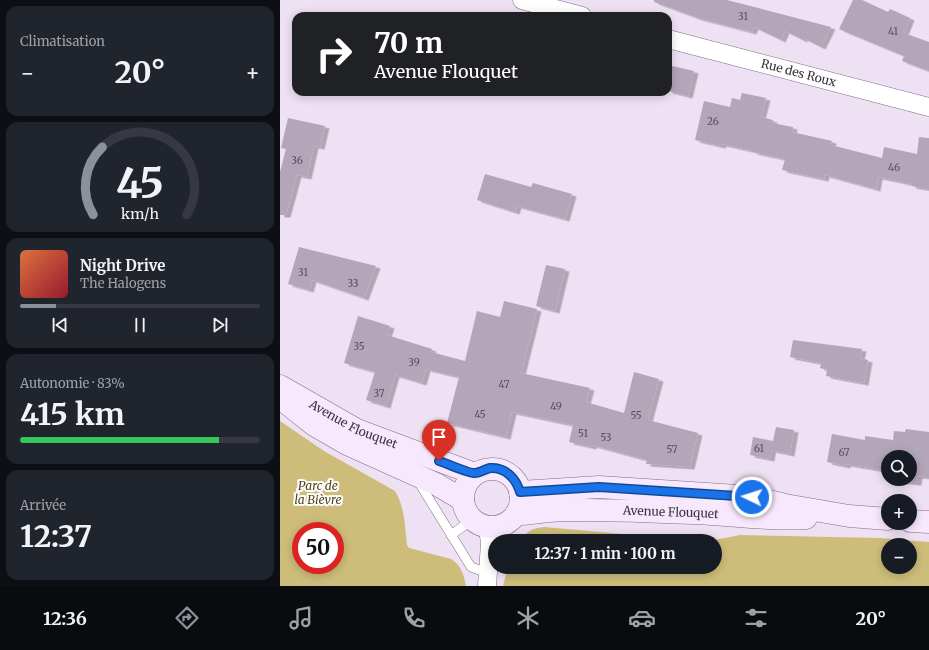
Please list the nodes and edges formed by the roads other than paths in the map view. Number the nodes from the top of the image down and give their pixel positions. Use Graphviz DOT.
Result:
graph roads {
  1 [pos="522,0"];
  2 [pos="567,12"];
  3 [pos="672,40"];
  4 [pos="929,107"];
  5 [pos="280,386"];
  6 [pos="280,398"];
  7 [pos="414,474"];
  8 [pos="475,474"];
  9 [pos="520,492"];
  10 [pos="463,500"];
  11 [pos="516,514"];
  12 [pos="849,516"];
  13 [pos="881,518"];
  14 [pos="917,521"];
  15 [pos="929,522"];
  16 [pos="480,523"];
  17 [pos="451,535"];
  18 [pos="487,580"];
  1 -- 2 [label="street"];
  3 -- 4 [label="street, Rue des Roux"];
  5 -- 8 [label="main road, Avenue Flouquet"];
  6 -- 7 [label="main road, Avenue Flouquet"];
  7 -- 10 [label="main road, Avenue Flouquet"];
  7 -- 17 [label="lane"];
  8 -- 9 [label="main road"];
  8 -- 10 [label="main road"];
  9 -- 11 [label="main road"];
  9 -- 12 [label="main road, Avenue Flouquet"];
  10 -- 16 [label="main road"];
  11 -- 12 [label="main road, Avenue Flouquet"];
  11 -- 16 [label="main road"];
  12 -- 13 [label="main road, Avenue Flouquet"];
  14 -- 15 [label="main road"];
  16 -- 17 [label="lane"];
  16 -- 18 [label="street"];
  17 -- 18 [label="lane"];
}
